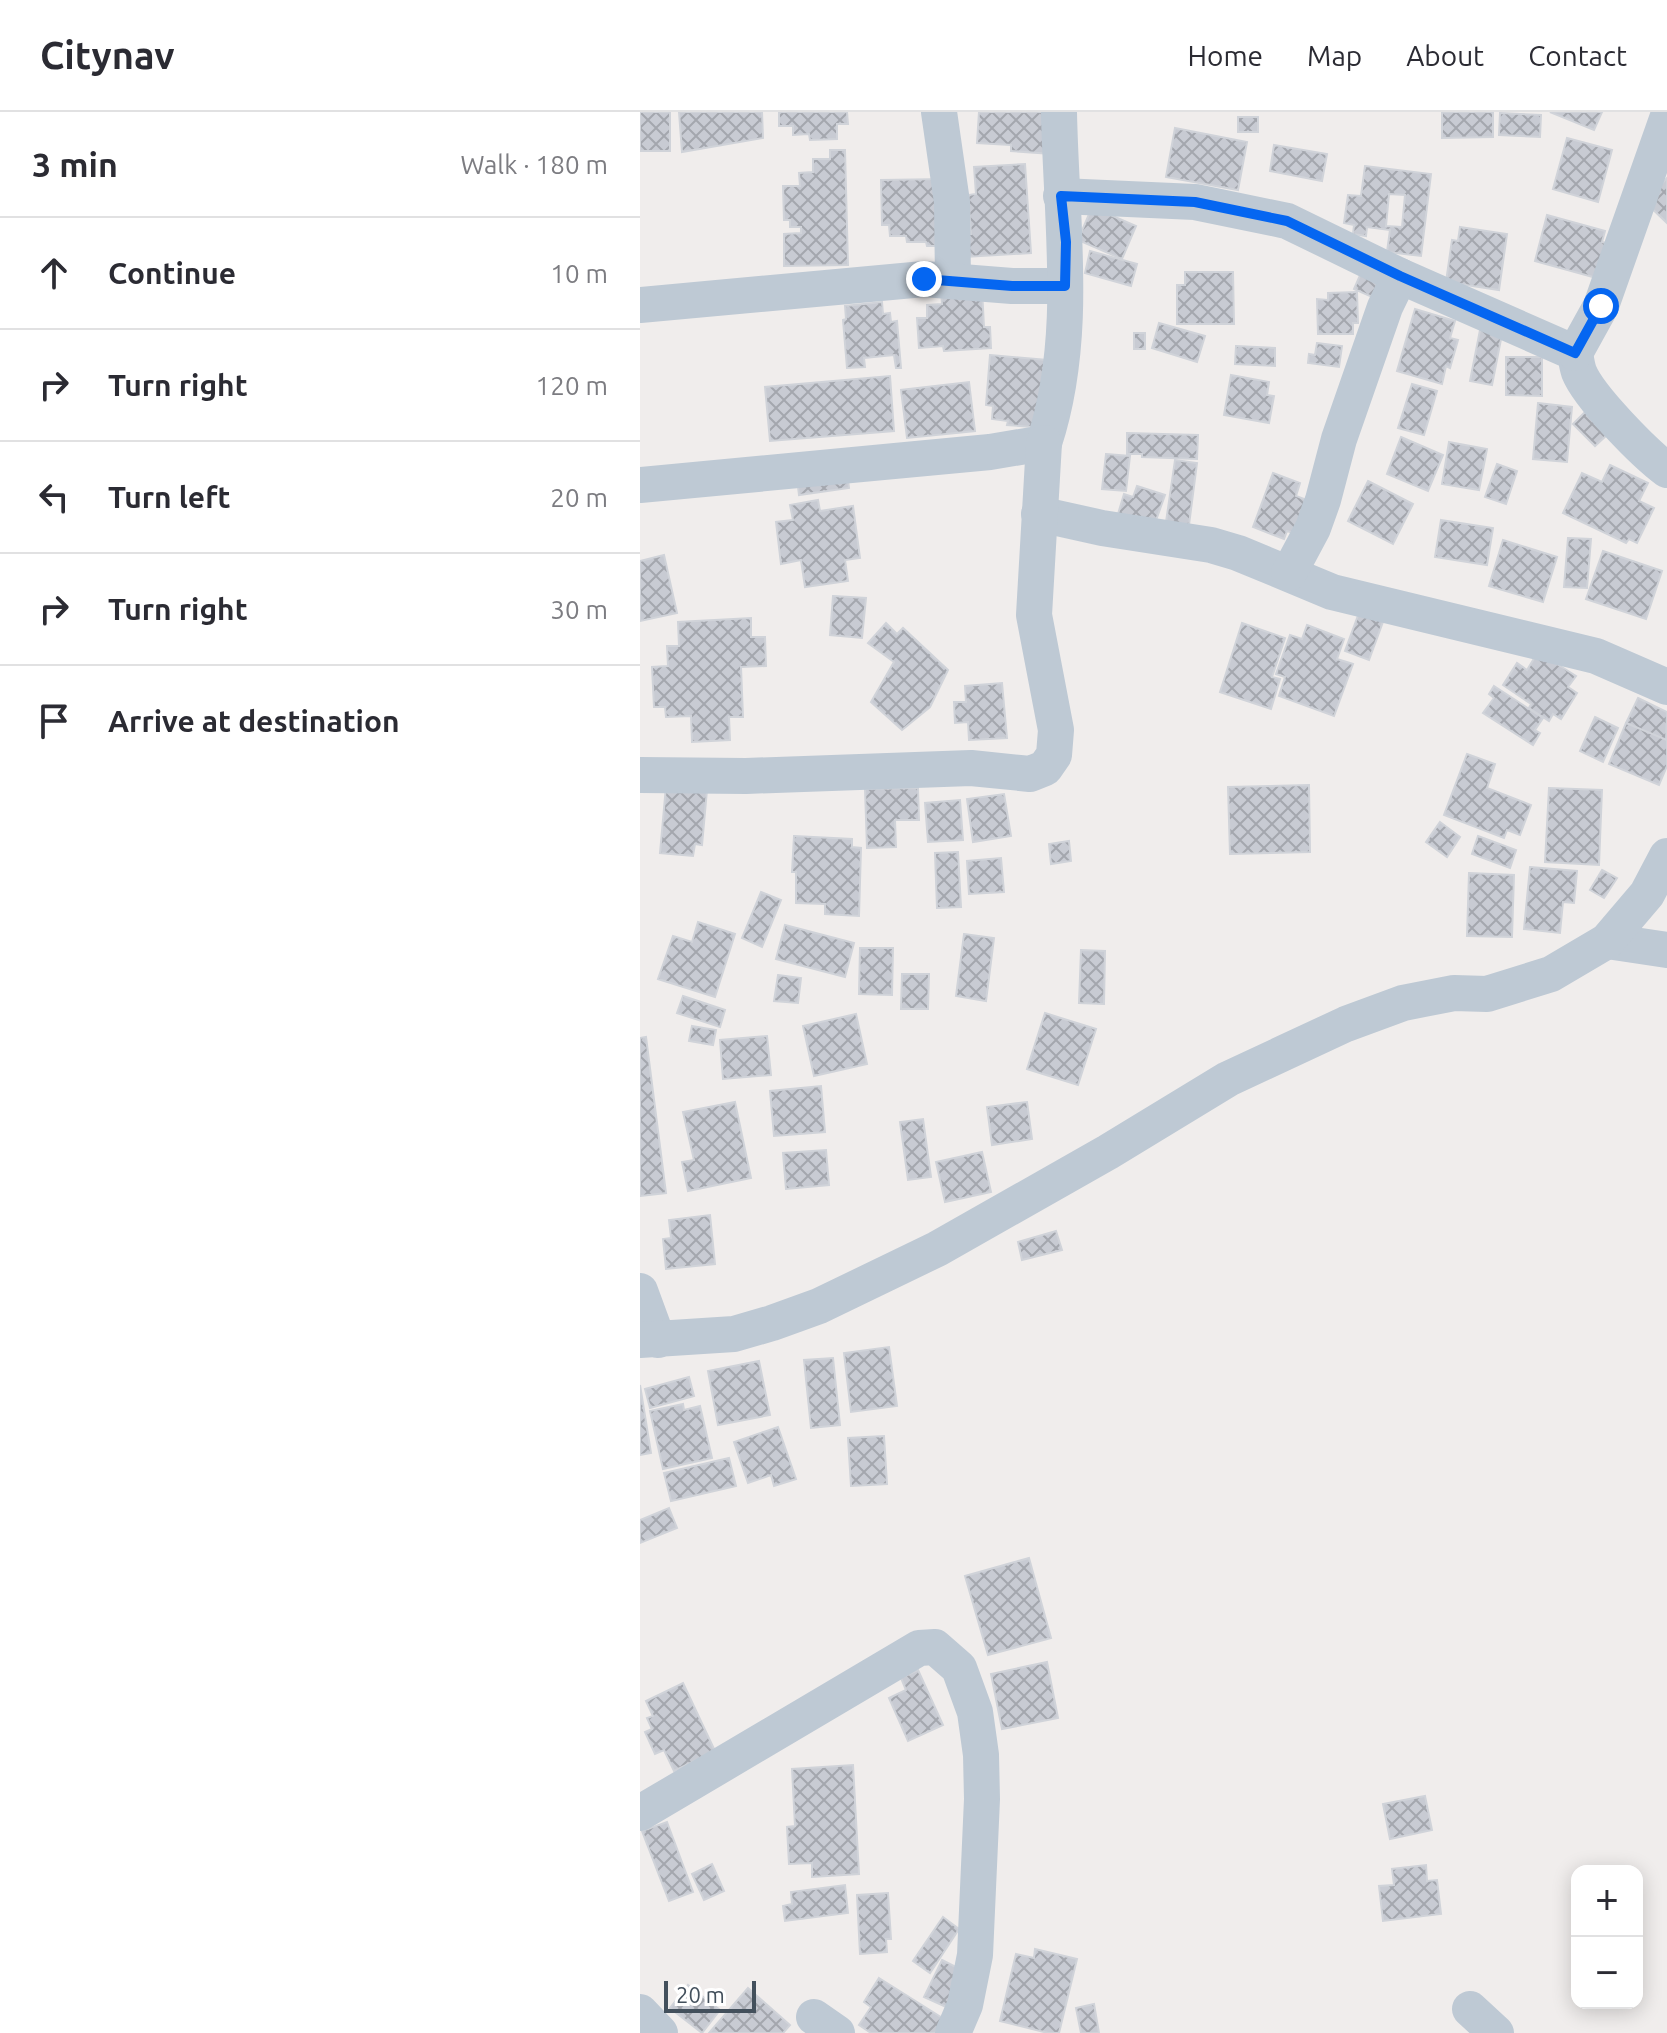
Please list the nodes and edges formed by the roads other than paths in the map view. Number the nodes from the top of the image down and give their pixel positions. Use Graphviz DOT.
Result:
graph roads {
  1 [pos="939,112"];
  2 [pos="1059,112"];
  3 [pos="1667,119"];
  4 [pos="1061,196"];
  5 [pos="1400,276"];
  6 [pos="953,281"];
  7 [pos="1065,286"];
  8 [pos="640,305"];
  9 [pos="1575,353"];
  10 [pos="1044,443"];
  11 [pos="1667,470"];
  12 [pos="640,485"];
  13 [pos="1039,514"];
  14 [pos="1289,573"];
  15 [pos="1667,687"];
  16 [pos="640,775"];
  17 [pos="1667,856"];
  18 [pos="1607,941"];
  19 [pos="1667,950"];
  20 [pos="640,1291"];
  21 [pos="649,1340"];
  22 [pos="640,1813"];
  23 [pos="640,2012"];
  24 [pos="660,2033"];
  25 [pos="953,2033"];
  1 -- 6 [label="street"];
  2 -- 4 [label="street"];
  3 -- 9 [label="street"];
  4 -- 5 [label="street"];
  4 -- 7 [label="street"];
  5 -- 9 [label="street"];
  5 -- 14 [label="street"];
  6 -- 7 [label="street"];
  6 -- 8 [label="street"];
  7 -- 10 [label="street"];
  9 -- 11 [label="street"];
  10 -- 12 [label="street"];
  10 -- 13 [label="street"];
  13 -- 14 [label="street"];
  13 -- 16 [label="street"];
  14 -- 15 [label="street"];
  17 -- 18 [label="street"];
  18 -- 19 [label="street"];
  18 -- 21 [label="street"];
  20 -- 21 [label="street"];
  22 -- 25 [label="street"];
  23 -- 24 [label="street"];
}
